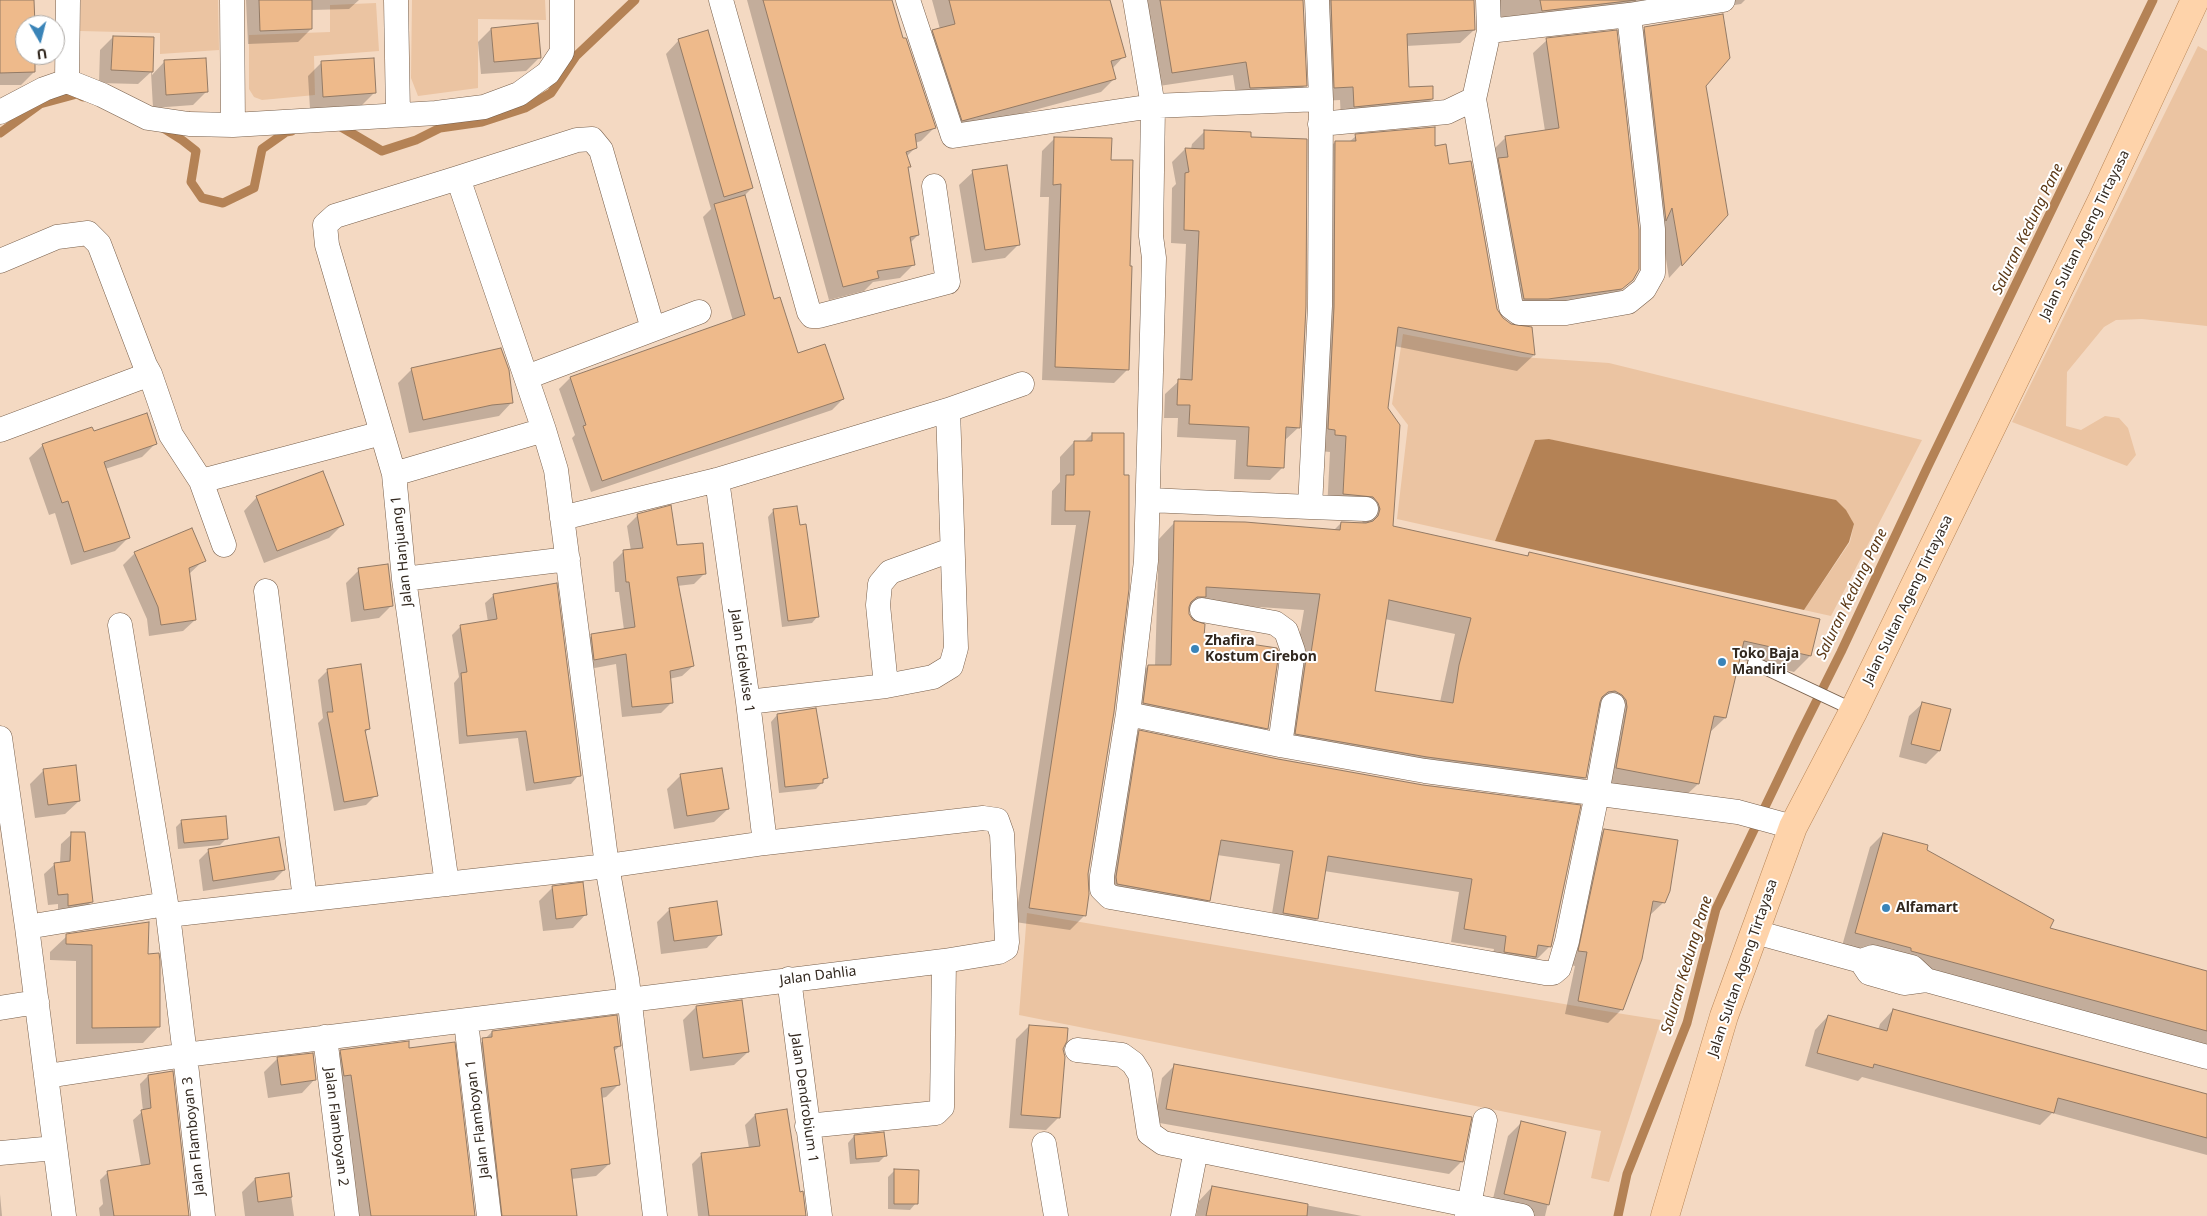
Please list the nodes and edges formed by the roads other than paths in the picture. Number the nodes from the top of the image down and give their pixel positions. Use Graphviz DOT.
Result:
graph roads {
  1 [pos="68,0"];
  2 [pos="232,0"];
  3 [pos="396,0"];
  4 [pos="562,0"];
  5 [pos="721,0"];
  6 [pos="908,0"];
  7 [pos="1135,0"];
  8 [pos="1317,0"];
  9 [pos="1488,0"];
  10 [pos="1723,0"];
  11 [pos="2195,0"];
  12 [pos="1630,14"];
  13 [pos="1489,31"];
  14 [pos="67,82"];
  15 [pos="1321,99"];
  16 [pos="1474,99"];
  17 [pos="1153,106"];
  18 [pos="0,112"];
  19 [pos="398,114"];
  20 [pos="1320,124"];
  21 [pos="233,125"];
  22 [pos="458,178"];
  23 [pos="934,186"];
  24 [pos="0,261"];
  25 [pos="699,312"];
  26 [pos="653,330"];
  27 [pos="150,374"];
  28 [pos="527,377"];
  29 [pos="1022,384"];
  30 [pos="948,410"];
  31 [pos="0,430"];
  32 [pos="544,430"];
  33 [pos="382,433"];
  34 [pos="394,474"];
  35 [pos="717,480"];
  36 [pos="201,481"];
  37 [pos="1148,500"];
  38 [pos="1310,507"];
  39 [pos="1366,509"];
  40 [pos="562,518"];
  41 [pos="224,546"];
  42 [pos="951,550"];
  43 [pos="568,559"];
  44 [pos="404,579"];
  45 [pos="266,591"];
  46 [pos="1202,610"];
  47 [pos="120,625"];
  48 [pos="1754,663"];
  49 [pos="886,686"];
  50 [pos="748,702"];
  51 [pos="1613,705"];
  52 [pos="1847,707"];
  53 [pos="1128,714"];
  54 [pos="0,738"];
  55 [pos="1280,745"];
  56 [pos="1597,794"];
  57 [pos="1782,825"];
  58 [pos="765,843"];
  59 [pos="9,857"];
  60 [pos="607,866"];
  61 [pos="447,884"];
  62 [pos="305,899"];
  63 [pos="167,910"];
  64 [pos="27,928"];
  65 [pos="1755,932"];
  66 [pos="944,961"];
  67 [pos="789,979"];
  68 [pos="629,999"];
  69 [pos="37,1002"];
  70 [pos="0,1008"];
  71 [pos="466,1022"];
  72 [pos="324,1037"];
  73 [pos="1077,1050"];
  74 [pos="185,1055"];
  75 [pos="2207,1057"];
  76 [pos="47,1076"];
  77 [pos="1486,1120"];
  78 [pos="807,1126"];
  79 [pos="1044,1144"];
  80 [pos="55,1148"];
  81 [pos="1196,1150"];
  82 [pos="0,1153"];
  83 [pos="1468,1211"];
  84 [pos="64,1216"];
  85 [pos="203,1216"];
  86 [pos="347,1216"];
  87 [pos="489,1216"];
  88 [pos="655,1216"];
  89 [pos="820,1216"];
  90 [pos="1056,1216"];
  91 [pos="1183,1216"];
  92 [pos="1522,1216"];
  93 [pos="1665,1216"];
  1 -- 14 [label="street"];
  2 -- 21 [label="street"];
  3 -- 19 [label="street"];
  4 -- 19 [label="street"];
  5 -- 23 [label="street"];
  6 -- 17 [label="street"];
  7 -- 17 [label="street"];
  8 -- 15 [label="street"];
  9 -- 13 [label="street"];
  10 -- 12 [label="street"];
  11 -- 52 [label="main road, Jalan Sultan Ageng Tirtayasa"];
  12 -- 13 [label="street"];
  12 -- 16 [label="street"];
  13 -- 16 [label="street"];
  14 -- 18 [label="street"];
  14 -- 21 [label="street"];
  15 -- 17 [label="street"];
  15 -- 20 [label="street"];
  16 -- 20 [label="street"];
  17 -- 37 [label="street"];
  19 -- 21 [label="street"];
  20 -- 38 [label="street"];
  22 -- 26 [label="street"];
  22 -- 28 [label="street"];
  22 -- 33 [label="street, Jalan Hanjuang 1"];
  24 -- 27 [label="street"];
  25 -- 26 [label="street"];
  26 -- 28 [label="street"];
  27 -- 31 [label="street"];
  27 -- 36 [label="street"];
  28 -- 32 [label="street"];
  29 -- 30 [label="street"];
  30 -- 35 [label="street"];
  30 -- 42 [label="street"];
  32 -- 34 [label="street"];
  32 -- 40 [label="street"];
  33 -- 34 [label="street, Jalan Hanjuang 1"];
  33 -- 36 [label="street"];
  34 -- 44 [label="street, Jalan Hanjuang 1"];
  35 -- 40 [label="street"];
  35 -- 50 [label="street, Jalan Edelwise 1"];
  36 -- 41 [label="street"];
  37 -- 38 [label="street"];
  37 -- 53 [label="street"];
  38 -- 39 [label="street"];
  40 -- 43 [label="street"];
  42 -- 49 [label="street"];
  42 -- 49 [label="street"];
  43 -- 44 [label="street"];
  43 -- 60 [label="street"];
  44 -- 61 [label="street, Jalan Hanjuang 1"];
  45 -- 62 [label="street"];
  46 -- 55 [label="street"];
  47 -- 63 [label="street, Jalan Flamboyan 3"];
  48 -- 52 [label="lane"];
  49 -- 50 [label="street"];
  50 -- 58 [label="street, Jalan Edelwise 1"];
  51 -- 56 [label="street"];
  52 -- 57 [label="main road, Jalan Sultan Ageng Tirtayasa"];
  53 -- 55 [label="street"];
  53 -- 56 [label="street"];
  54 -- 59 [label="street"];
  55 -- 56 [label="street"];
  56 -- 57 [label="street"];
  57 -- 65 [label="main road, Jalan Sultan Ageng Tirtayasa"];
  58 -- 60 [label="street"];
  58 -- 66 [label="street, Jalan Dahlia"];
  59 -- 64 [label="street"];
  60 -- 61 [label="street"];
  60 -- 68 [label="street"];
  61 -- 62 [label="street"];
  62 -- 63 [label="street"];
  63 -- 64 [label="street"];
  63 -- 74 [label="street, Jalan Flamboyan 3"];
  64 -- 69 [label="street"];
  65 -- 75 [label="street"];
  65 -- 93 [label="main road, Jalan Sultan Ageng Tirtayasa"];
  66 -- 67 [label="street, Jalan Dahlia"];
  66 -- 78 [label="street"];
  67 -- 68 [label="street, Jalan Dahlia"];
  67 -- 78 [label="street, Jalan Dendrobium 1"];
  68 -- 71 [label="street, Jalan Dahlia"];
  68 -- 88 [label="street"];
  69 -- 70 [label="street"];
  69 -- 76 [label="street"];
  71 -- 72 [label="street, Jalan Dahlia"];
  71 -- 87 [label="street, Jalan Flamboyan 1"];
  72 -- 74 [label="street, Jalan Dahlia"];
  72 -- 86 [label="street, Jalan Flamboyan 2"];
  73 -- 81 [label="street"];
  74 -- 76 [label="street, Jalan Dahlia"];
  74 -- 85 [label="street, Jalan Flamboyan 3"];
  76 -- 80 [label="street"];
  77 -- 83 [label="street"];
  78 -- 89 [label="street, Jalan Dendrobium 1"];
  79 -- 90 [label="street"];
  80 -- 82 [label="street"];
  80 -- 84 [label="street"];
  81 -- 83 [label="street"];
  81 -- 91 [label="street"];
  83 -- 92 [label="street"];
}
